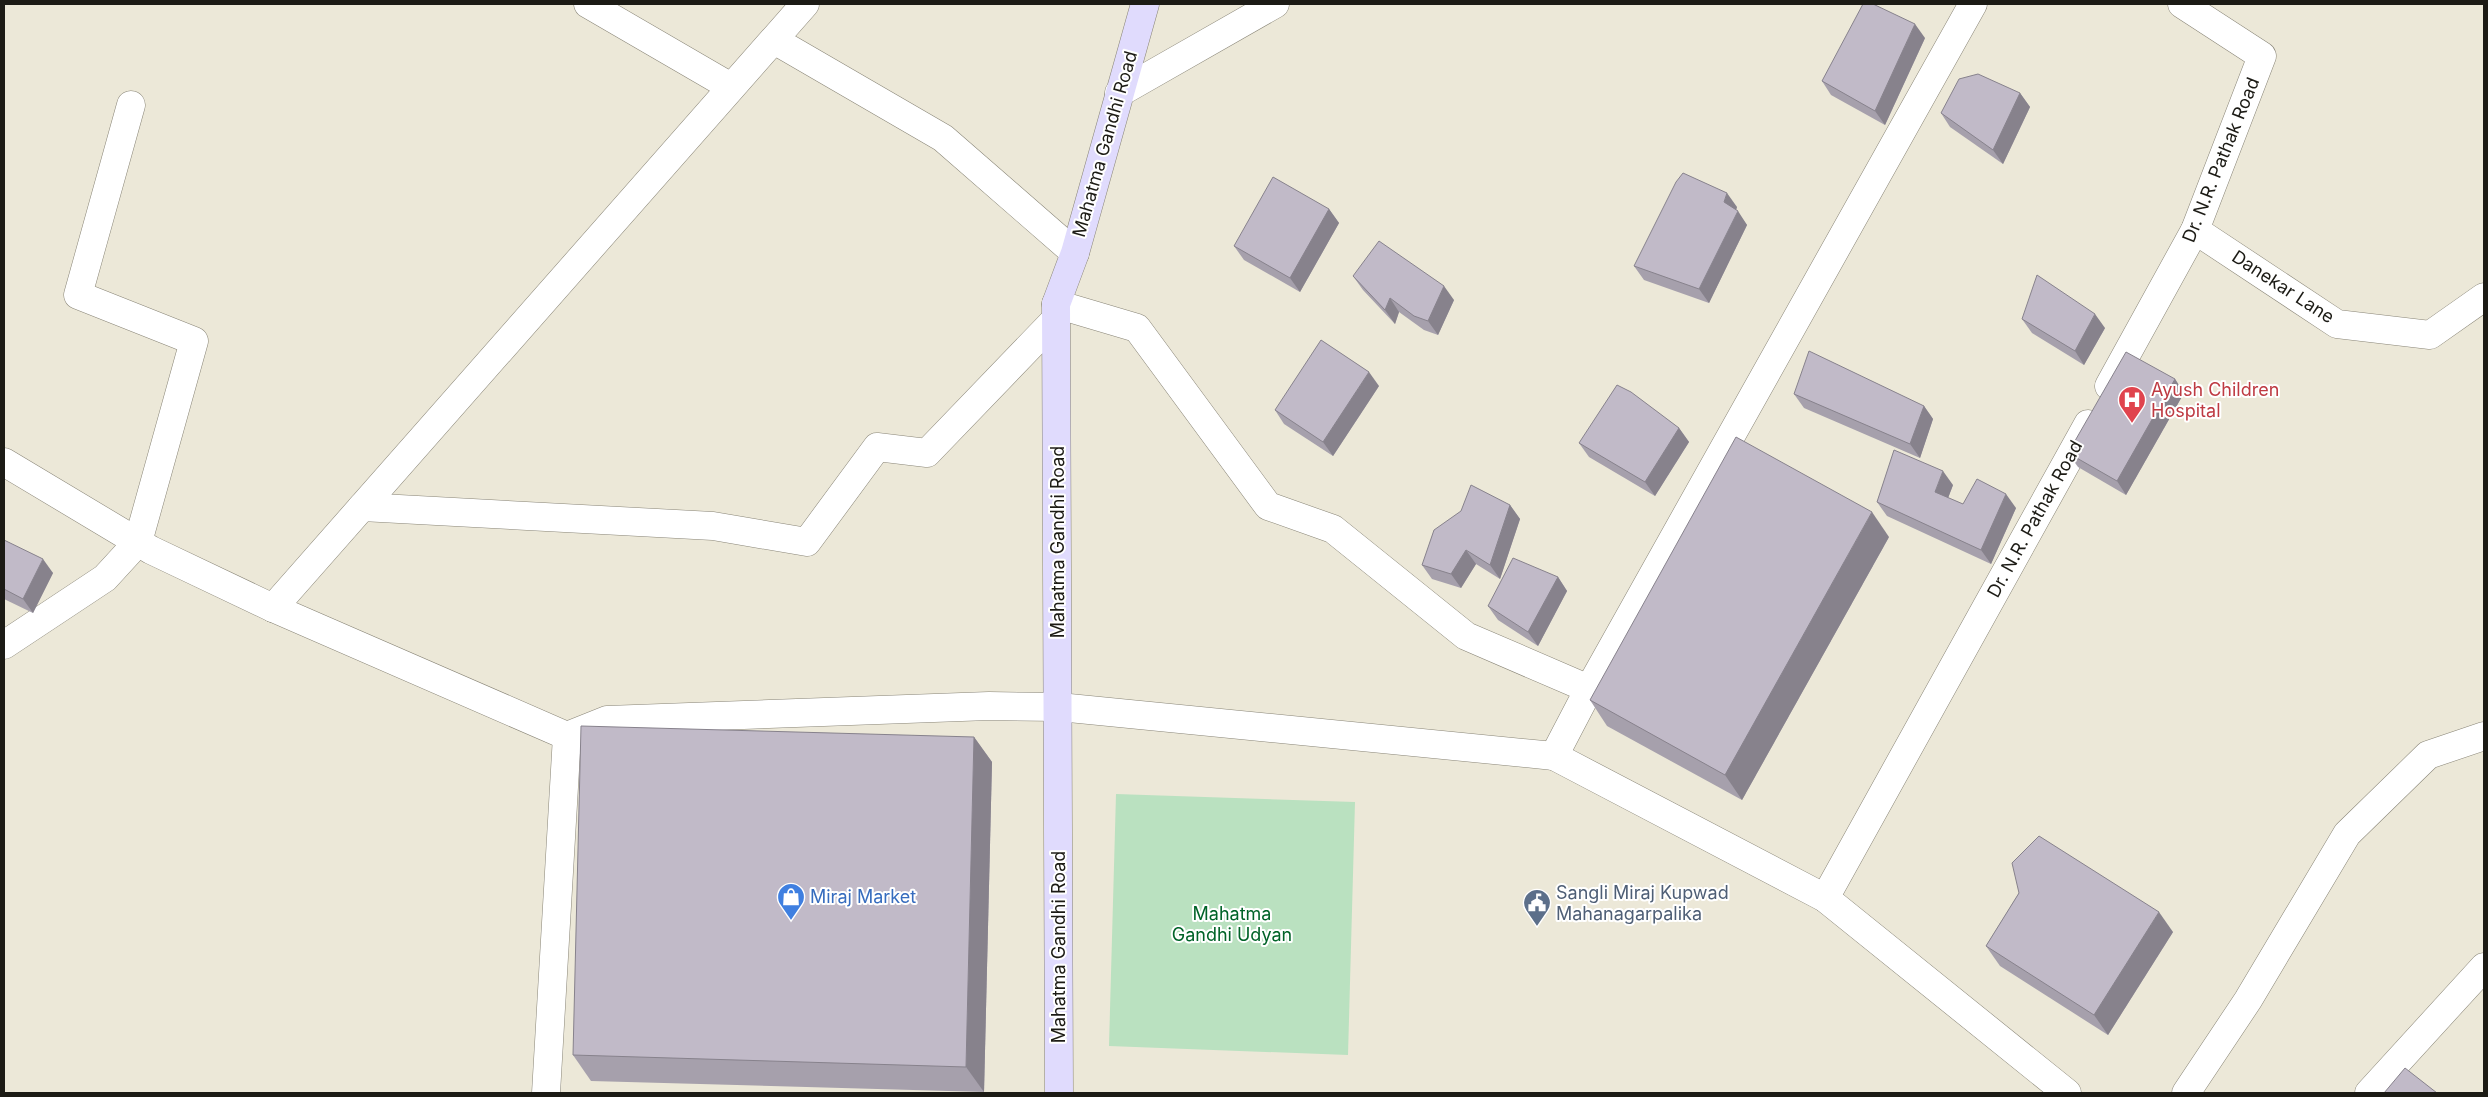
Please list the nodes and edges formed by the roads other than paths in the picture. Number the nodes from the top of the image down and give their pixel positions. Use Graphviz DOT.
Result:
graph roads {
  1 [pos="588,4"];
  2 [pos="805,4"];
  3 [pos="1145,4"];
  4 [pos="1275,4"];
  5 [pos="1973,4"];
  6 [pos="2182,4"];
  7 [pos="774,40"];
  8 [pos="731,87"];
  9 [pos="1119,93"];
  10 [pos="131,105"];
  11 [pos="2196,230"];
  12 [pos="1075,253"];
  13 [pos="2484,297"];
  14 [pos="1056,311"];
  15 [pos="4,462"];
  16 [pos="362,507"];
  17 [pos="138,542"];
  18 [pos="274,608"];
  19 [pos="4,646"];
  20 [pos="1589,689"];
  21 [pos="1059,708"];
  22 [pos="567,736"];
  23 [pos="2484,736"];
  24 [pos="1554,756"];
  25 [pos="1824,898"];
  26 [pos="2484,967"];
  27 [pos="546,1093"];
  28 [pos="1059,1093"];
  29 [pos="2067,1093"];
  30 [pos="2186,1093"];
  31 [pos="2369,1093"];
  1 -- 8 [label="street"];
  2 -- 7 [label="street"];
  3 -- 9 [label="main road, Mahatma Gandhi Road"];
  4 -- 9 [label="street"];
  5 -- 20 [label="street"];
  6 -- 11 [label="street, Dr. N.R. Pathak Road"];
  7 -- 8 [label="street"];
  7 -- 12 [label="street"];
  8 -- 16 [label="street"];
  9 -- 12 [label="main road, Mahatma Gandhi Road"];
  10 -- 17 [label="street"];
  11 -- 13 [label="street, Danekar Lane"];
  11 -- 25 [label="street, Dr. N.R. Pathak Road"];
  12 -- 14 [label="main road, Mahatma Gandhi Road"];
  14 -- 16 [label="street"];
  14 -- 20 [label="street"];
  14 -- 21 [label="main road, Mahatma Gandhi Road"];
  15 -- 17 [label="street"];
  16 -- 18 [label="street"];
  17 -- 18 [label="street"];
  17 -- 19 [label="street"];
  18 -- 22 [label="street"];
  20 -- 24 [label="street"];
  21 -- 22 [label="street"];
  21 -- 24 [label="street"];
  21 -- 28 [label="main road, Mahatma Gandhi Road"];
  22 -- 27 [label="street"];
  23 -- 30 [label="street"];
  24 -- 25 [label="street"];
  25 -- 29 [label="street"];
  26 -- 31 [label="street"];
}
